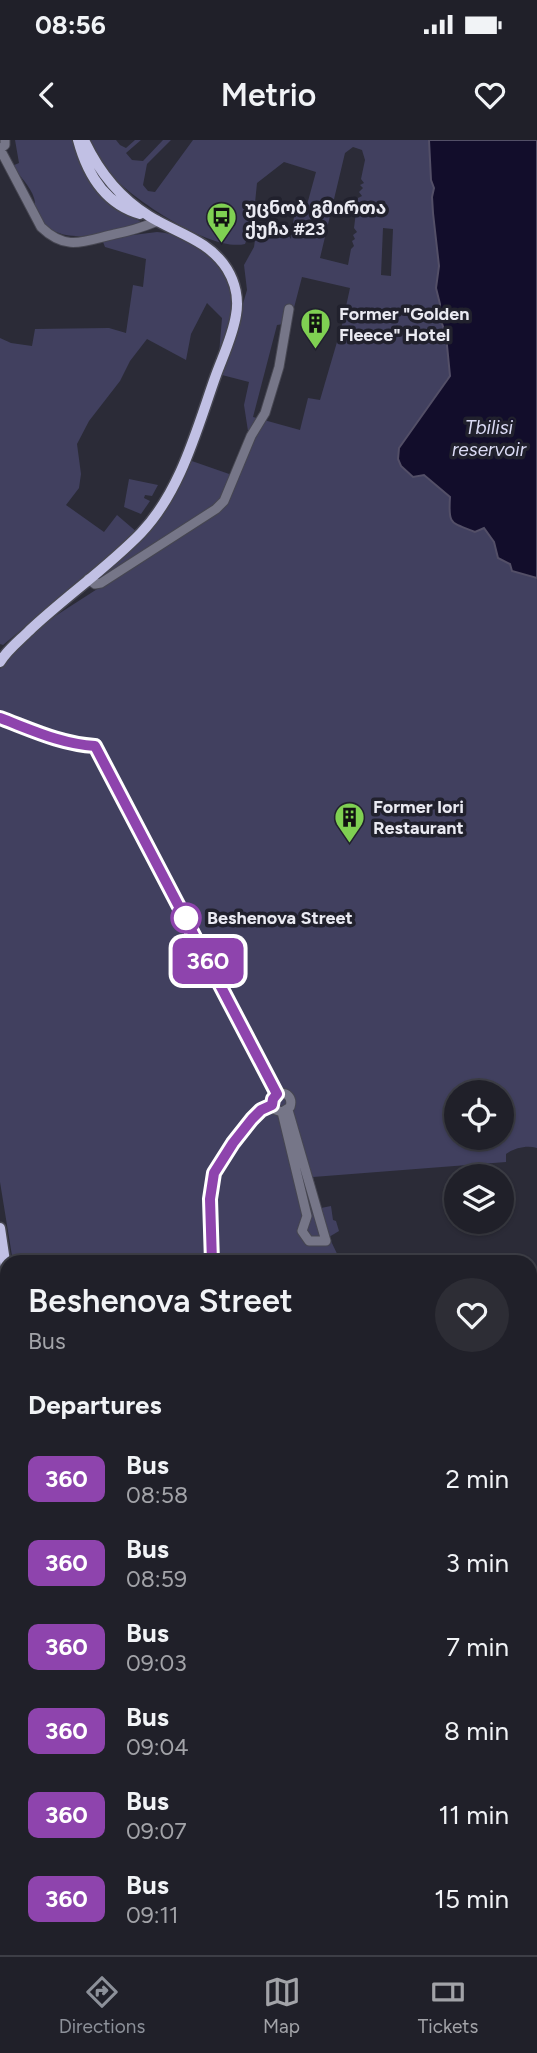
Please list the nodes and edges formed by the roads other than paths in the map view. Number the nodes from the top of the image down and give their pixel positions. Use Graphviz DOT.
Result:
graph roads {
  1 [pos="5,140"];
  2 [pos="78,140"];
  3 [pos="84,140"];
  4 [pos="0,149"];
  5 [pos="155,219"];
  6 [pos="289,309"];
  7 [pos="88,579"];
  8 [pos="0,662"];
  9 [pos="0,718"];
  10 [pos="277,1094"];
  11 [pos="272,1105"];
  12 [pos="285,1111"];
  13 [pos="0,1228"];
  14 [pos="4,1255"];
  15 [pos="212,1255"];
  1 -- 4 [label="street"];
  2 -- 5 [label="main road"];
  3 -- 5 [label="main road"];
  4 -- 5 [label="street"];
  5 -- 7 [label="main road"];
  6 -- 7 [label="street"];
  7 -- 8 [label="main road"];
  9 -- 10 [label="street"];
  10 -- 11 [label="street"];
  10 -- 12 [label="street"];
  11 -- 12 [label="street"];
  11 -- 15 [label="street"];
  12 -- 12 [label="street"];
  13 -- 14 [label="main road"];
}
